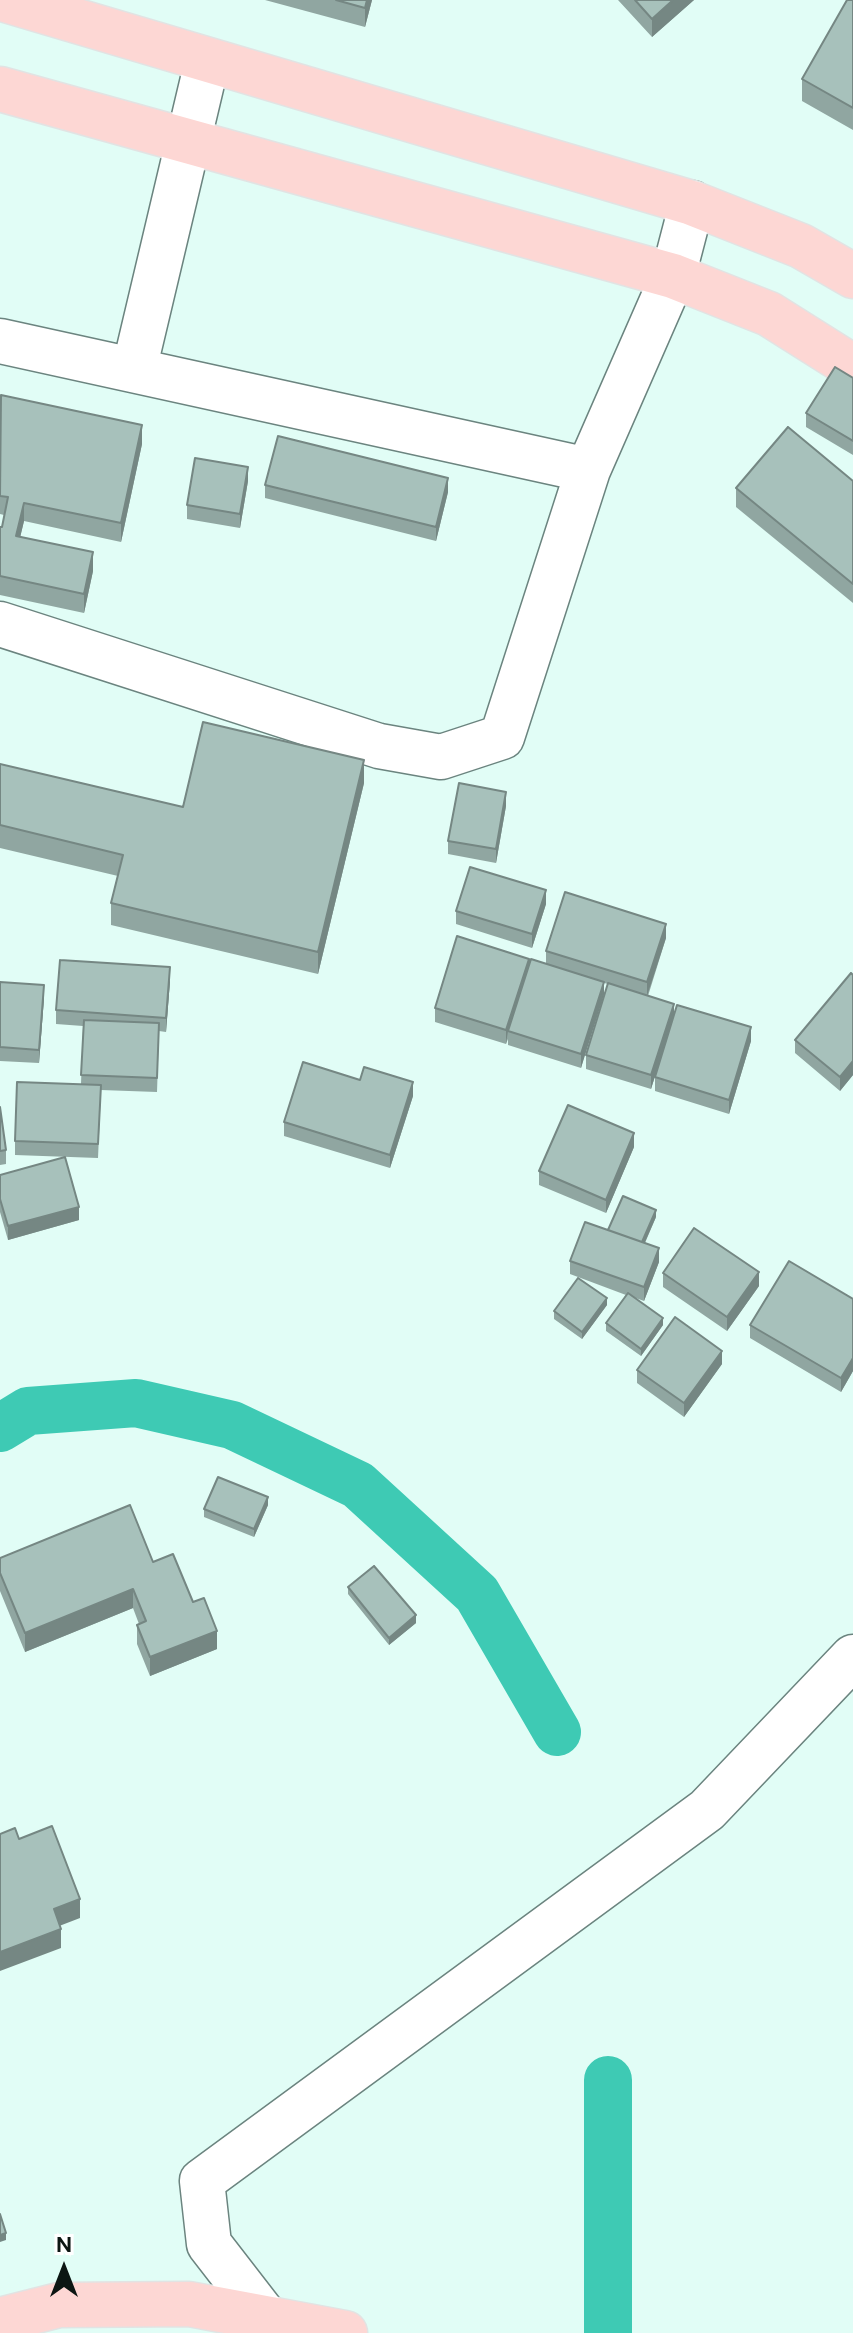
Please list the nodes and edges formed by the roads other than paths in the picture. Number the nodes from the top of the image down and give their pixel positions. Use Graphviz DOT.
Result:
graph roads {
  1 [pos="6,0"];
  2 [pos="207,62"];
  3 [pos="0,89"];
  4 [pos="190,139"];
  5 [pos="692,203"];
  6 [pos="673,276"];
  7 [pos="853,276"];
  8 [pos="0,341"];
  9 [pos="853,367"];
  10 [pos="134,370"];
  11 [pos="588,470"];
  12 [pos="0,624"];
  13 [pos="853,1657"];
  14 [pos="267,2319"];
  15 [pos="0,2320"];
  16 [pos="345,2333"];
  1 -- 2 [label="main road"];
  2 -- 4 [label="street"];
  2 -- 5 [label="main road"];
  3 -- 4 [label="main road"];
  4 -- 6 [label="main road"];
  4 -- 10 [label="street"];
  5 -- 6 [label="street"];
  5 -- 7 [label="main road"];
  6 -- 9 [label="main road"];
  6 -- 11 [label="street"];
  8 -- 10 [label="street"];
  10 -- 11 [label="street"];
  11 -- 12 [label="street"];
  13 -- 14 [label="street"];
  14 -- 15 [label="main road"];
  14 -- 16 [label="main road"];
}
